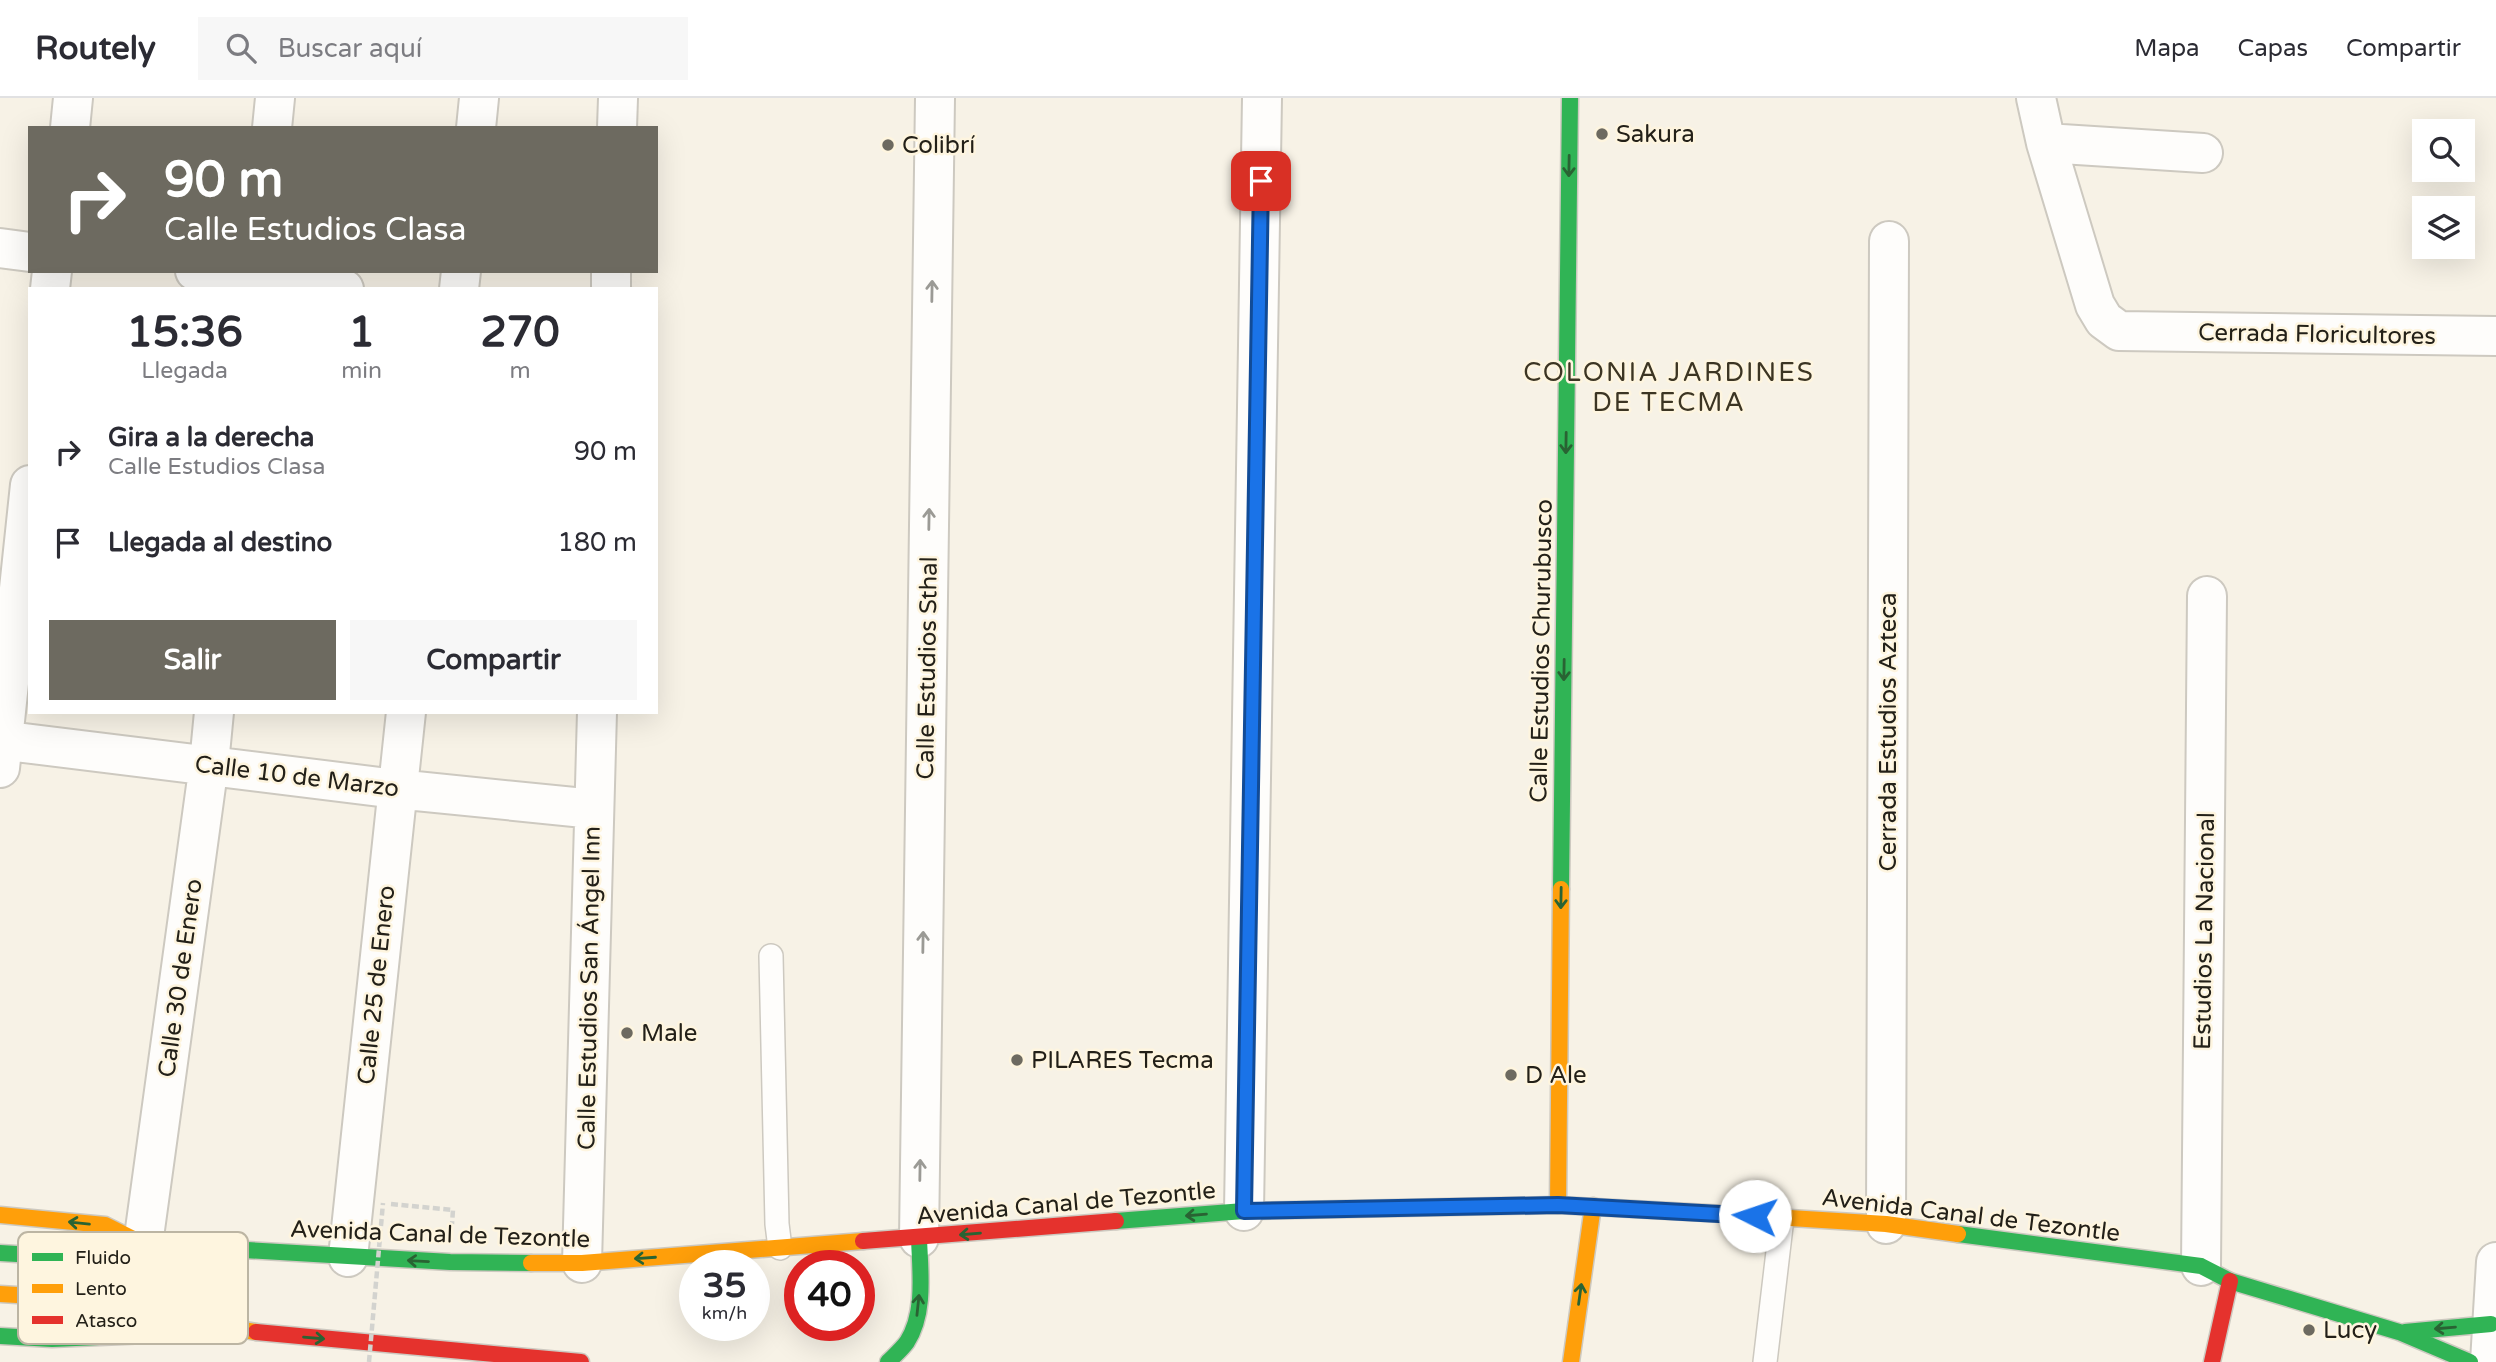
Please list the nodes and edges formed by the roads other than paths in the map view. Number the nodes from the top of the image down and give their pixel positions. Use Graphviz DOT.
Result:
graph roads {
  1 [pos="73,98"];
  2 [pos="275,98"];
  3 [pos="479,98"];
  4 [pos="618,98"];
  5 [pos="935,98"];
  6 [pos="1262,98"];
  7 [pos="1570,98"];
  8 [pos="2036,98"];
  9 [pos="70,126"];
  10 [pos="272,126"];
  11 [pos="476,126"];
  12 [pos="617,126"];
  13 [pos="2046,143"];
  14 [pos="2203,153"];
  15 [pos="1889,241"];
  16 [pos="0,248"];
  17 [pos="28,252"];
  18 [pos="210,273"];
  19 [pos="256,279"];
  20 [pos="326,287"];
  21 [pos="2496,336"];
  22 [pos="28,503"];
  23 [pos="2207,596"];
  24 [pos="214,714"];
  25 [pos="406,714"];
  26 [pos="597,714"];
  27 [pos="1,749"];
  28 [pos="209,764"];
  29 [pos="396,789"];
  30 [pos="594,809"];
  31 [pos="771,956"];
  32 [pos="1558,1205"];
  33 [pos="1593,1206"];
  34 [pos="1244,1211"];
  35 [pos="0,1215"];
  36 [pos="1782,1218"];
  37 [pos="1886,1224"];
  38 [pos="119,1232"];
  39 [pos="145,1232"];
  40 [pos="919,1238"];
  41 [pos="780,1248"];
  42 [pos="248,1251"];
  43 [pos="0,1253"];
  44 [pos="18,1254"];
  45 [pos="348,1257"];
  46 [pos="2496,1262"];
  47 [pos="582,1263"];
  48 [pos="2215,1274"];
  49 [pos="0,1294"];
  50 [pos="18,1295"];
  51 [pos="2494,1324"];
  52 [pos="248,1331"];
  53 [pos="2399,1332"];
  54 [pos="0,1336"];
  55 [pos="18,1337"];
  56 [pos="581,1362"];
  57 [pos="888,1362"];
  58 [pos="1571,1362"];
  59 [pos="1765,1362"];
  60 [pos="2213,1362"];
  61 [pos="2470,1362"];
  62 [pos="2490,1362"];
  1 -- 9 [label="street"];
  2 -- 10 [label="street"];
  3 -- 11 [label="street"];
  4 -- 12 [label="street"];
  40 -- 5 [label="street, Calle Estudios Sthal, one-way"];
  6 -- 34 [label="street"];
  7 -- 32 [label="street, Calle Estudios Churubusco, one-way"];
  8 -- 13 [label="street, Cerrada Floricultores"];
  13 -- 14 [label="street"];
  13 -- 21 [label="street, Cerrada Floricultores"];
  15 -- 37 [label="street, Cerrada Estudios Azteca"];
  16 -- 17 [label="street"];
  18 -- 19 [label="street"];
  19 -- 20 [label="street"];
  22 -- 27 [label="street"];
  23 -- 48 [label="street, Estudios La Nacional"];
  24 -- 28 [label="street, Calle 30 de Enero"];
  25 -- 29 [label="street, Calle 25 de Enero"];
  26 -- 30 [label="street, Calle Estudios San Ángel Inn"];
  27 -- 28 [label="street, Calle 10 de Marzo"];
  28 -- 29 [label="street, Calle 10 de Marzo"];
  28 -- 39 [label="street, Calle 30 de Enero"];
  29 -- 30 [label="street, Calle 10 de Marzo"];
  29 -- 45 [label="street, Calle 25 de Enero"];
  30 -- 47 [label="street, Calle Estudios San Ángel Inn"];
  31 -- 41 [label="lane"];
  32 -- 33 [label="street, Avenida Canal de Tezontle"];
  32 -- 34 [label="street, Avenida Canal de Tezontle"];
  33 -- 36 [label="street, Avenida Canal de Tezontle"];
  58 -- 33 [label="street, one-way"];
  34 -- 40 [label="street, Avenida Canal de Tezontle, one-way"];
  38 -- 35 [label="street, Avenida Canal de Tezontle, one-way"];
  36 -- 37 [label="street, Avenida Canal de Tezontle"];
  36 -- 59 [label="lane"];
  37 -- 48 [label="street, Avenida Canal de Tezontle"];
  40 -- 41 [label="street, Avenida Canal de Tezontle"];
  57 -- 40 [label="street, one-way"];
  41 -- 47 [label="street, Avenida Canal de Tezontle, one-way"];
  42 -- 45 [label="street, Avenida Canal de Tezontle"];
  43 -- 44 [label="street, Avenida Canal de Tezontle"];
  47 -- 45 [label="street, Avenida Canal de Tezontle, one-way"];
  46 -- 51 [label="street"];
  48 -- 53 [label="street, Avenida Canal de Tezontle"];
  48 -- 60 [label="street"];
  49 -- 50 [label="street"];
  51 -- 53 [label="street, Avenida Canal de Tezontle, one-way"];
  51 -- 62 [label="street"];
  52 -- 56 [label="street, one-way"];
  53 -- 61 [label="street, Avenida Canal de Tezontle"];
  54 -- 55 [label="street"];
}
